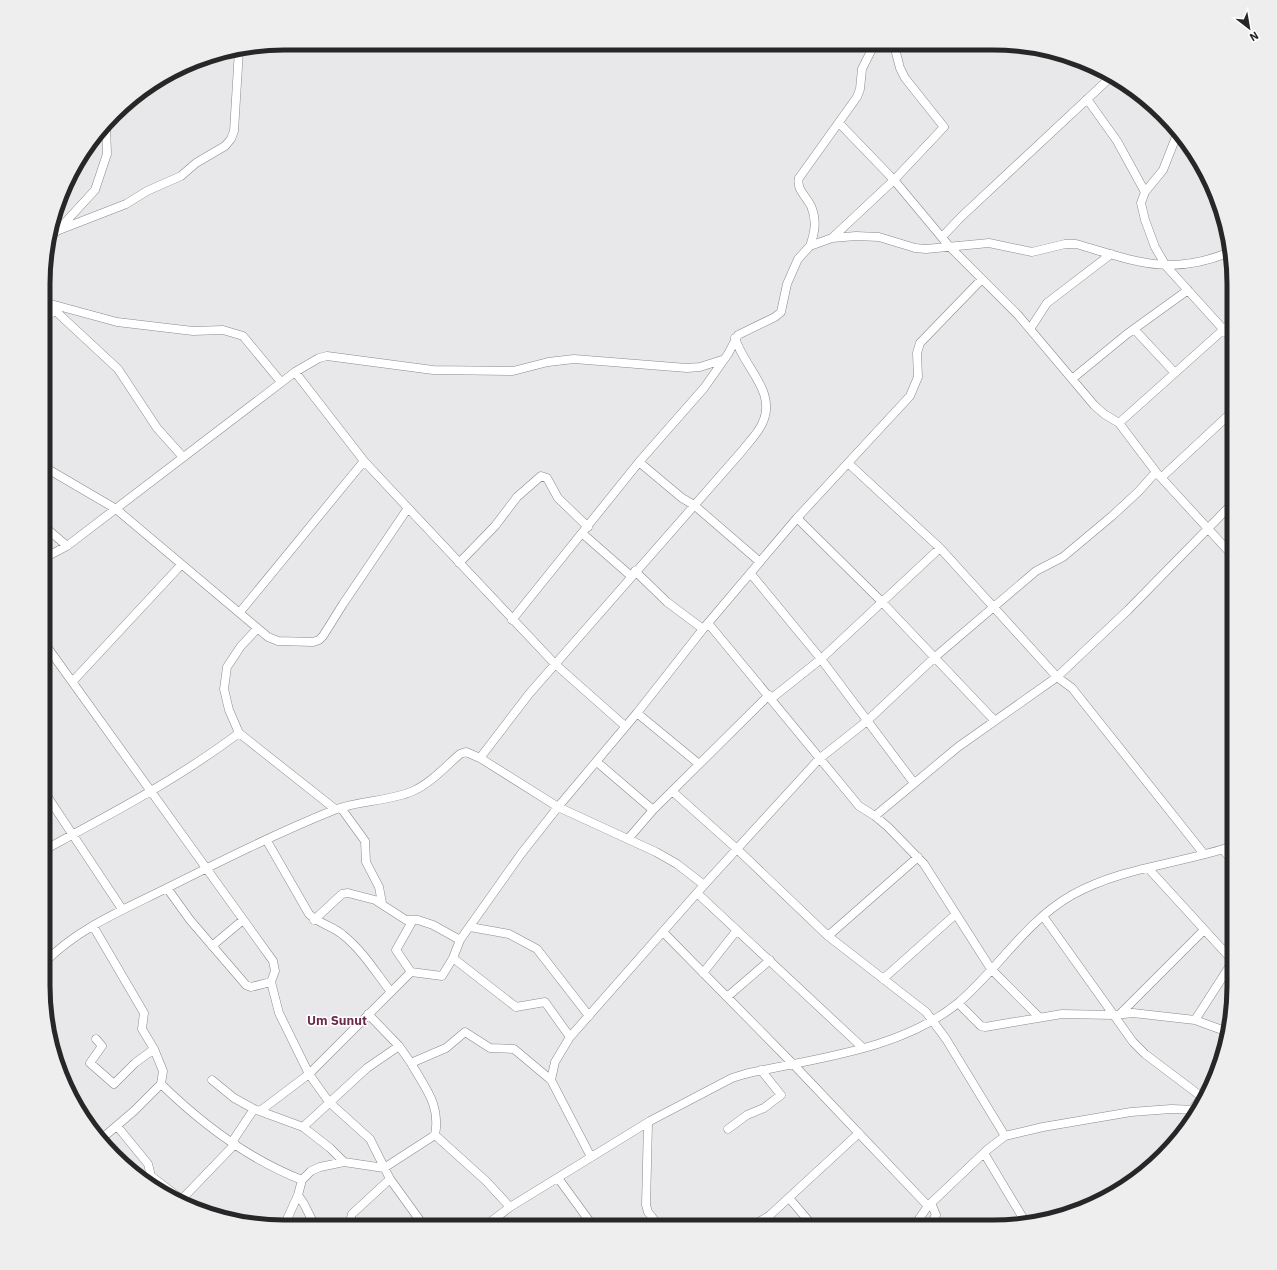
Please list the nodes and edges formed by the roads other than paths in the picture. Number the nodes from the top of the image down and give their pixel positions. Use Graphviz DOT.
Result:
graph roads {
  1 [pos="872,50"];
  2 [pos="895,50"];
  3 [pos="239,54"];
  4 [pos="1108,80"];
  5 [pos="1087,99"];
  6 [pos="839,123"];
  7 [pos="106,132"];
  8 [pos="1176,138"];
  9 [pos="894,180"];
  10 [pos="1145,192"];
  11 [pos="56,230"];
  12 [pos="56,232"];
  13 [pos="942,237"];
  14 [pos="832,238"];
  15 [pos="810,246"];
  16 [pos="949,246"];
  17 [pos="1110,254"];
  18 [pos="1225,254"];
  19 [pos="1166,266"];
  20 [pos="982,279"];
  21 [pos="1188,290"];
  22 [pos="50,304"];
  23 [pos="50,306"];
  24 [pos="55,311"];
  25 [pos="50,314"];
  26 [pos="1227,327"];
  27 [pos="1030,329"];
  28 [pos="1134,329"];
  29 [pos="1224,329"];
  30 [pos="1227,332"];
  31 [pos="735,338"];
  32 [pos="722,360"];
  33 [pos="295,372"];
  34 [pos="1175,373"];
  35 [pos="1072,379"];
  36 [pos="282,382"];
  37 [pos="1227,416"];
  38 [pos="1119,423"];
  39 [pos="183,457"];
  40 [pos="364,461"];
  41 [pos="639,462"];
  42 [pos="848,463"];
  43 [pos="50,470"];
  44 [pos="1159,475"];
  45 [pos="694,505"];
  46 [pos="408,508"];
  47 [pos="116,509"];
  48 [pos="1227,509"];
  49 [pos="797,518"];
  50 [pos="1207,528"];
  51 [pos="585,530"];
  52 [pos="50,531"];
  53 [pos="67,546"];
  54 [pos="940,548"];
  55 [pos="1227,549"];
  56 [pos="50,555"];
  57 [pos="760,562"];
  58 [pos="459,563"];
  59 [pos="181,565"];
  60 [pos="633,574"];
  61 [pos="750,574"];
  62 [pos="881,601"];
  63 [pos="994,607"];
  64 [pos="240,612"];
  65 [pos="512,620"];
  66 [pos="706,626"];
  67 [pos="257,629"];
  68 [pos="50,651"];
  69 [pos="935,657"];
  70 [pos="821,659"];
  71 [pos="555,664"];
  72 [pos="1058,677"];
  73 [pos="73,681"];
  74 [pos="770,697"];
  75 [pos="637,713"];
  76 [pos="994,720"];
  77 [pos="866,721"];
  78 [pos="625,726"];
  79 [pos="239,733"];
  80 [pos="480,758"];
  81 [pos="819,759"];
  82 [pos="597,762"];
  83 [pos="699,764"];
  84 [pos="914,783"];
  85 [pos="150,791"];
  86 [pos="672,791"];
  87 [pos="50,802"];
  88 [pos="558,807"];
  89 [pos="338,808"];
  90 [pos="653,810"];
  91 [pos="875,816"];
  92 [pos="72,835"];
  93 [pos="628,839"];
  94 [pos="267,841"];
  95 [pos="50,847"];
  96 [pos="737,849"];
  97 [pos="1227,849"];
  98 [pos="1224,850"];
  99 [pos="1227,853"];
  100 [pos="1204,854"];
  101 [pos="918,857"];
  102 [pos="206,868"];
  103 [pos="1148,868"];
  104 [pos="704,885"];
  105 [pos="167,888"];
  106 [pos="697,893"];
  107 [pos="382,902"];
  108 [pos="122,909"];
  109 [pos="956,914"];
  110 [pos="1043,916"];
  111 [pos="243,920"];
  112 [pos="314,920"];
  113 [pos="413,920"];
  114 [pos="93,926"];
  115 [pos="470,926"];
  116 [pos="737,930"];
  117 [pos="1203,931"];
  118 [pos="663,932"];
  119 [pos="828,936"];
  120 [pos="460,940"];
  121 [pos="212,946"];
  122 [pos="1227,956"];
  123 [pos="50,958"];
  124 [pos="453,958"];
  125 [pos="770,960"];
  126 [pos="991,969"];
  127 [pos="1227,969"];
  128 [pos="411,972"];
  129 [pos="704,973"];
  130 [pos="883,979"];
  131 [pos="272,982"];
  132 [pos="391,992"];
  133 [pos="727,997"];
  134 [pos="958,1003"];
  135 [pos="368,1014"];
  136 [pos="1117,1015"];
  137 [pos="589,1016"];
  138 [pos="1039,1017"];
  139 [pos="934,1020"];
  140 [pos="1195,1020"];
  141 [pos="1223,1030"];
  142 [pos="570,1037"];
  143 [pos="96,1039"];
  144 [pos="399,1046"];
  145 [pos="863,1048"];
  146 [pos="154,1049"];
  147 [pos="411,1063"];
  148 [pos="793,1064"];
  149 [pos="761,1070"];
  150 [pos="309,1074"];
  151 [pos="212,1080"];
  152 [pos="551,1080"];
  153 [pos="161,1084"];
  154 [pos="1200,1095"];
  155 [pos="329,1102"];
  156 [pos="257,1110"];
  157 [pos="1192,1110"];
  158 [pos="648,1123"];
  159 [pos="117,1126"];
  160 [pos="303,1127"];
  161 [pos="728,1129"];
  162 [pos="859,1133"];
  163 [pos="435,1135"];
  164 [pos="105,1136"];
  165 [pos="1005,1136"];
  166 [pos="233,1143"];
  167 [pos="984,1152"];
  168 [pos="591,1157"];
  169 [pos="344,1162"];
  170 [pos="384,1168"];
  171 [pos="150,1178"];
  172 [pos="558,1178"];
  173 [pos="390,1179"];
  174 [pos="302,1180"];
  175 [pos="298,1195"];
  176 [pos="184,1197"];
  177 [pos="789,1198"];
  178 [pos="929,1204"];
  179 [pos="510,1207"];
  180 [pos="1023,1218"];
  181 [pos="287,1220"];
  182 [pos="313,1220"];
  183 [pos="350,1220"];
  184 [pos="420,1220"];
  185 [pos="493,1220"];
  186 [pos="589,1220"];
  187 [pos="654,1220"];
  188 [pos="762,1220"];
  189 [pos="808,1220"];
  190 [pos="918,1220"];
  191 [pos="933,1220"];
  1 -- 6 [label="street"];
  2 -- 9 [label="street"];
  3 -- 12 [label="street"];
  4 -- 5 [label="street"];
  5 -- 10 [label="street"];
  5 -- 13 [label="street"];
  6 -- 9 [label="street"];
  6 -- 15 [label="street"];
  7 -- 11 [label="street"];
  8 -- 10 [label="street"];
  9 -- 13 [label="street"];
  9 -- 14 [label="street"];
  10 -- 19 [label="street"];
  13 -- 16 [label="street"];
  14 -- 15 [label="street"];
  14 -- 16 [label="street"];
  15 -- 31 [label="street"];
  16 -- 17 [label="street"];
  16 -- 20 [label="street"];
  17 -- 19 [label="street"];
  17 -- 27 [label="street"];
  18 -- 19 [label="street"];
  19 -- 21 [label="street"];
  20 -- 27 [label="street"];
  20 -- 42 [label="street"];
  21 -- 28 [label="street"];
  21 -- 29 [label="street"];
  22 -- 36 [label="street"];
  23 -- 24 [label="street"];
  24 -- 25 [label="street"];
  24 -- 39 [label="street"];
  26 -- 29 [label="street"];
  27 -- 35 [label="street"];
  28 -- 34 [label="street"];
  28 -- 35 [label="street"];
  29 -- 30 [label="street"];
  29 -- 34 [label="street"];
  31 -- 32 [label="street"];
  31 -- 45 [label="street"];
  32 -- 33 [label="street"];
  32 -- 41 [label="street"];
  33 -- 36 [label="street"];
  33 -- 40 [label="street"];
  34 -- 38 [label="street"];
  35 -- 38 [label="street"];
  36 -- 39 [label="street"];
  37 -- 44 [label="street"];
  38 -- 44 [label="street"];
  39 -- 47 [label="street"];
  40 -- 46 [label="street"];
  40 -- 64 [label="street"];
  41 -- 45 [label="street"];
  41 -- 51 [label="street"];
  42 -- 49 [label="street"];
  42 -- 54 [label="street"];
  43 -- 47 [label="street"];
  44 -- 50 [label="street"];
  44 -- 63 [label="street"];
  45 -- 57 [label="street"];
  45 -- 60 [label="street"];
  46 -- 58 [label="street"];
  46 -- 67 [label="street"];
  47 -- 53 [label="street"];
  47 -- 59 [label="street"];
  48 -- 50 [label="street"];
  49 -- 57 [label="street"];
  49 -- 62 [label="street"];
  50 -- 55 [label="street"];
  50 -- 72 [label="street"];
  51 -- 58 [label="street"];
  51 -- 60 [label="street"];
  51 -- 65 [label="street"];
  52 -- 53 [label="street"];
  53 -- 56 [label="street"];
  54 -- 62 [label="street"];
  54 -- 63 [label="street"];
  57 -- 61 [label="street"];
  58 -- 65 [label="street"];
  59 -- 64 [label="street"];
  59 -- 73 [label="street"];
  60 -- 66 [label="street"];
  60 -- 71 [label="street"];
  61 -- 66 [label="street"];
  61 -- 70 [label="street"];
  62 -- 69 [label="street"];
  62 -- 70 [label="street"];
  63 -- 69 [label="street"];
  63 -- 72 [label="street"];
  64 -- 67 [label="street"];
  65 -- 71 [label="street"];
  66 -- 74 [label="street"];
  66 -- 75 [label="street"];
  67 -- 79 [label="street"];
  68 -- 73 [label="street"];
  69 -- 76 [label="street"];
  69 -- 77 [label="street"];
  70 -- 74 [label="street"];
  70 -- 77 [label="street"];
  71 -- 78 [label="street"];
  71 -- 80 [label="street"];
  72 -- 76 [label="street"];
  72 -- 100 [label="street"];
  73 -- 85 [label="street"];
  74 -- 81 [label="street"];
  74 -- 83 [label="street"];
  75 -- 78 [label="street"];
  75 -- 83 [label="street"];
  76 -- 84 [label="street"];
  77 -- 81 [label="street"];
  77 -- 84 [label="street"];
  78 -- 82 [label="street"];
  79 -- 85 [label="street"];
  79 -- 89 [label="street"];
  80 -- 88 [label="street"];
  80 -- 89 [label="street"];
  81 -- 91 [label="street"];
  81 -- 96 [label="street"];
  82 -- 88 [label="street"];
  82 -- 90 [label="street"];
  83 -- 86 [label="street"];
  84 -- 91 [label="street"];
  85 -- 92 [label="street"];
  85 -- 102 [label="street"];
  86 -- 90 [label="street"];
  86 -- 96 [label="street"];
  87 -- 92 [label="street"];
  88 -- 93 [label="street"];
  88 -- 115 [label="street"];
  89 -- 94 [label="street"];
  89 -- 107 [label="street"];
  90 -- 93 [label="street"];
  91 -- 101 [label="street"];
  92 -- 95 [label="street"];
  92 -- 108 [label="street"];
  93 -- 104 [label="street"];
  94 -- 102 [label="street"];
  94 -- 112 [label="street"];
  96 -- 104 [label="street"];
  96 -- 119 [label="street"];
  97 -- 98 [label="street"];
  98 -- 99 [label="street"];
  98 -- 100 [label="street"];
  100 -- 103 [label="street"];
  101 -- 109 [label="street"];
  101 -- 119 [label="street"];
  102 -- 105 [label="street"];
  102 -- 111 [label="street"];
  103 -- 110 [label="street"];
  103 -- 117 [label="street"];
  104 -- 106 [label="street"];
  105 -- 108 [label="street"];
  105 -- 121 [label="street"];
  106 -- 116 [label="street"];
  106 -- 118 [label="street"];
  107 -- 112 [label="street"];
  107 -- 113 [label="street"];
  108 -- 114 [label="street"];
  109 -- 126 [label="street"];
  109 -- 130 [label="street"];
  110 -- 126 [label="street"];
  110 -- 136 [label="street"];
  111 -- 121 [label="street"];
  111 -- 131 [label="street"];
  112 -- 132 [label="street"];
  113 -- 120 [label="street"];
  113 -- 128 [label="street"];
  114 -- 123 [label="street"];
  114 -- 146 [label="street"];
  115 -- 120 [label="street"];
  115 -- 137 [label="street"];
  116 -- 125 [label="street"];
  116 -- 129 [label="street"];
  117 -- 122 [label="street"];
  117 -- 136 [label="street"];
  118 -- 129 [label="street"];
  118 -- 137 [label="street"];
  119 -- 130 [label="street"];
  120 -- 124 [label="street"];
  121 -- 131 [label="street"];
  124 -- 128 [label="street"];
  124 -- 142 [label="street"];
  125 -- 133 [label="street"];
  125 -- 145 [label="street"];
  126 -- 134 [label="street"];
  126 -- 138 [label="street"];
  127 -- 140 [label="street"];
  128 -- 132 [label="street"];
  129 -- 133 [label="street"];
  130 -- 139 [label="street"];
  131 -- 150 [label="street"];
  132 -- 135 [label="street"];
  133 -- 148 [label="street"];
  134 -- 138 [label="street"];
  134 -- 139 [label="street"];
  135 -- 144 [label="street"];
  135 -- 150 [label="street"];
  136 -- 138 [label="street"];
  136 -- 140 [label="street"];
  136 -- 154 [label="street"];
  137 -- 142 [label="street"];
  139 -- 145 [label="street"];
  139 -- 165 [label="street"];
  140 -- 141 [label="street"];
  142 -- 152 [label="street"];
  143 -- 146 [label="street"];
  144 -- 147 [label="street"];
  144 -- 155 [label="street"];
  145 -- 148 [label="street"];
  146 -- 153 [label="street"];
  147 -- 152 [label="street"];
  147 -- 163 [label="street"];
  148 -- 149 [label="street"];
  148 -- 162 [label="street"];
  149 -- 158 [label="street"];
  149 -- 161 [label="street"];
  150 -- 155 [label="street"];
  150 -- 156 [label="street"];
  151 -- 156 [label="street"];
  152 -- 168 [label="street"];
  153 -- 159 [label="street"];
  153 -- 166 [label="street"];
  155 -- 160 [label="street"];
  155 -- 170 [label="street"];
  156 -- 160 [label="street"];
  156 -- 166 [label="street"];
  157 -- 165 [label="street"];
  158 -- 168 [label="street"];
  158 -- 187 [label="street"];
  159 -- 164 [label="street"];
  159 -- 171 [label="street"];
  160 -- 169 [label="street"];
  162 -- 177 [label="street"];
  162 -- 178 [label="street"];
  163 -- 170 [label="street"];
  163 -- 179 [label="street"];
  165 -- 167 [label="street"];
  166 -- 174 [label="street"];
  166 -- 176 [label="street"];
  167 -- 178 [label="street"];
  167 -- 180 [label="street"];
  168 -- 172 [label="street"];
  169 -- 170 [label="street"];
  169 -- 174 [label="street"];
  170 -- 173 [label="street"];
  172 -- 179 [label="street"];
  172 -- 186 [label="street"];
  173 -- 183 [label="street"];
  173 -- 184 [label="street"];
  174 -- 175 [label="street"];
  175 -- 181 [label="street"];
  175 -- 182 [label="street"];
  177 -- 188 [label="street"];
  177 -- 189 [label="street"];
  178 -- 190 [label="street"];
  178 -- 191 [label="street"];
  179 -- 185 [label="street"];
}
